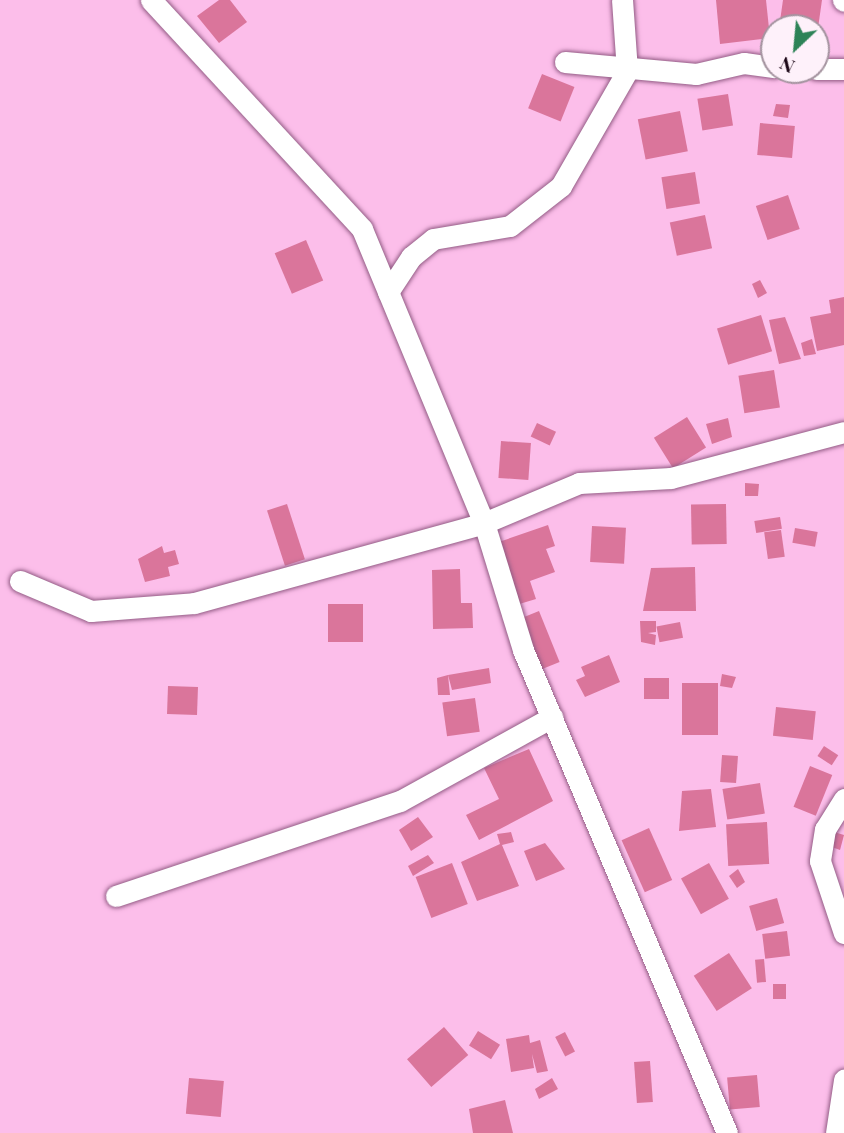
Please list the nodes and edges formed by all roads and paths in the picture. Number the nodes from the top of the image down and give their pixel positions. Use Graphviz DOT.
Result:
graph roads {
  1 [pos="622,0"];
  2 [pos="153,1"];
  3 [pos="565,62"];
  4 [pos="760,67"];
  5 [pos="627,71"];
  6 [pos="388,292"];
  7 [pos="844,432"];
  8 [pos="484,523"];
  9 [pos="20,581"];
  10 [pos="552,717"];
  11 [pos="844,799"];
  12 [pos="116,895"];
  13 [pos="844,933"];
  14 [pos="844,1080"];
  15 [pos="727,1133"];
  16 [pos="835,1133"];
  1 -- 5 [label="street"];
  2 -- 6 [label="street"];
  3 -- 5 [label="street"];
  4 -- 5 [label="street"];
  5 -- 6 [label="street"];
  6 -- 8 [label="street"];
  7 -- 8 [label="street"];
  8 -- 9 [label="street"];
  8 -- 10 [label="street"];
  10 -- 12 [label="street"];
  10 -- 15 [label="street"];
  11 -- 13 [label="street"];
  14 -- 16 [label="street"];
}
